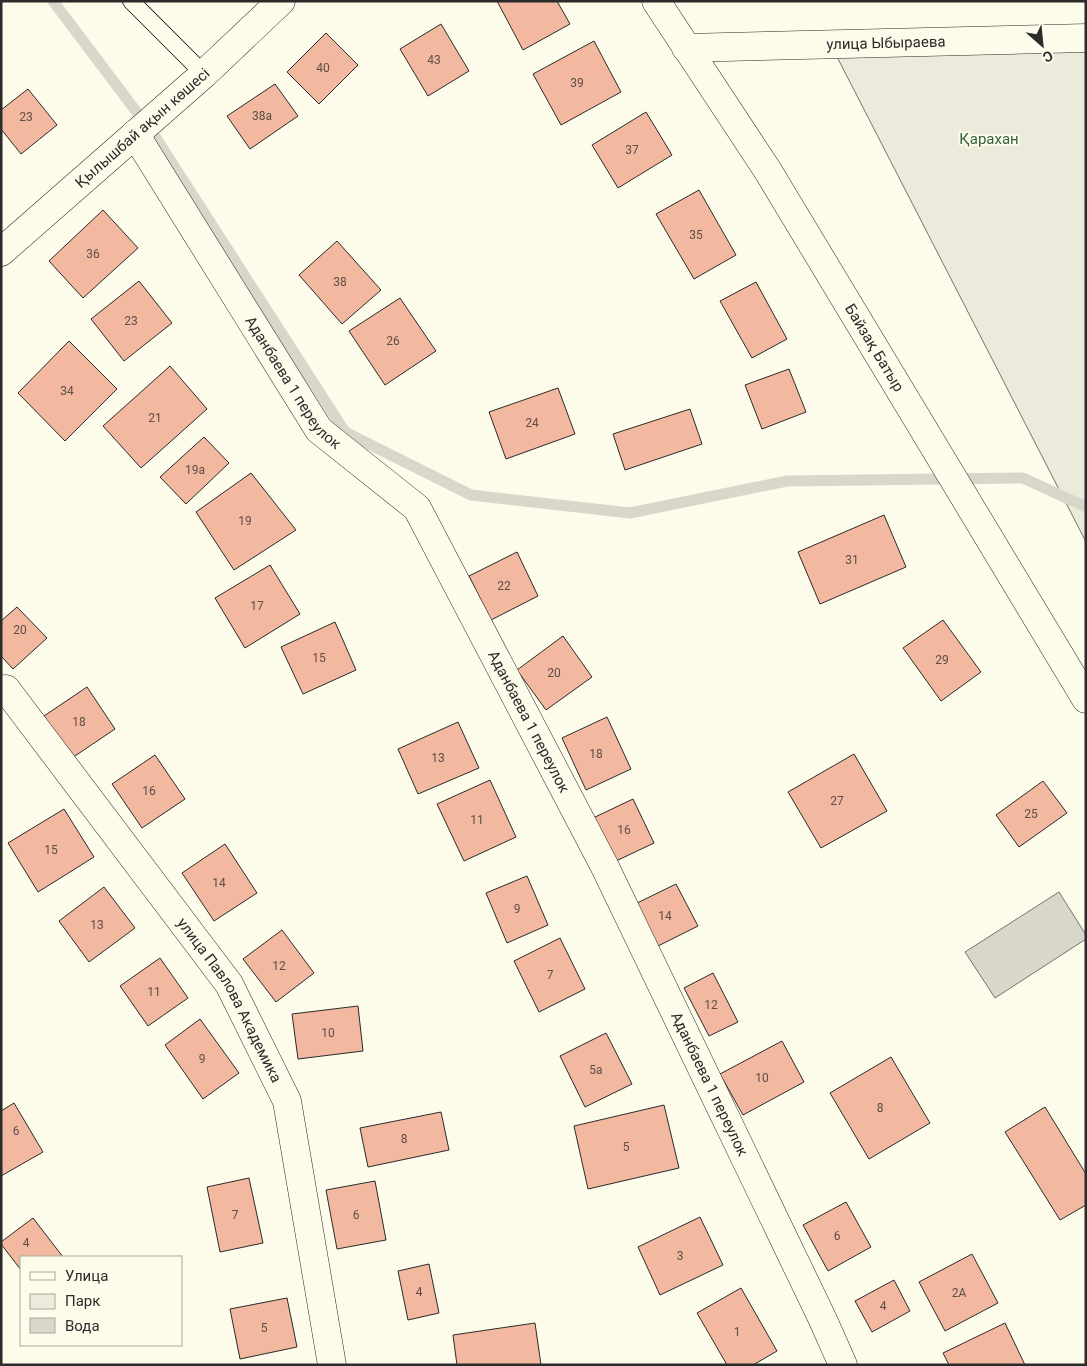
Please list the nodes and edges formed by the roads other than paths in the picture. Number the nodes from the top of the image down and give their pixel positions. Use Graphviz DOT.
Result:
graph roads {
  1 [pos="132,1"];
  2 [pos="281,1"];
  3 [pos="656,1"];
  4 [pos="1086,38"];
  5 [pos="686,48"];
  6 [pos="204,74"];
  7 [pos="135,134"];
  8 [pos="1,252"];
  9 [pos="6,689"];
  10 [pos="1086,699"];
  11 [pos="332,1365"];
  12 [pos="843,1365"];
  1 -- 6 [label="lane"];
  2 -- 6 [label="street, Қылышбай ақын көшесі"];
  3 -- 5 [label="street, Байзақ Батыр"];
  4 -- 5 [label="street, улица Ыбыраева"];
  5 -- 10 [label="street, Байзақ Батыр"];
  6 -- 7 [label="street, Қылышбай ақын көшесі"];
  7 -- 8 [label="street, Қылышбай ақын көшесі"];
  7 -- 12 [label="street, Аданбаева 1 переулок"];
  9 -- 11 [label="street, улица Павлова Академика"];
}
